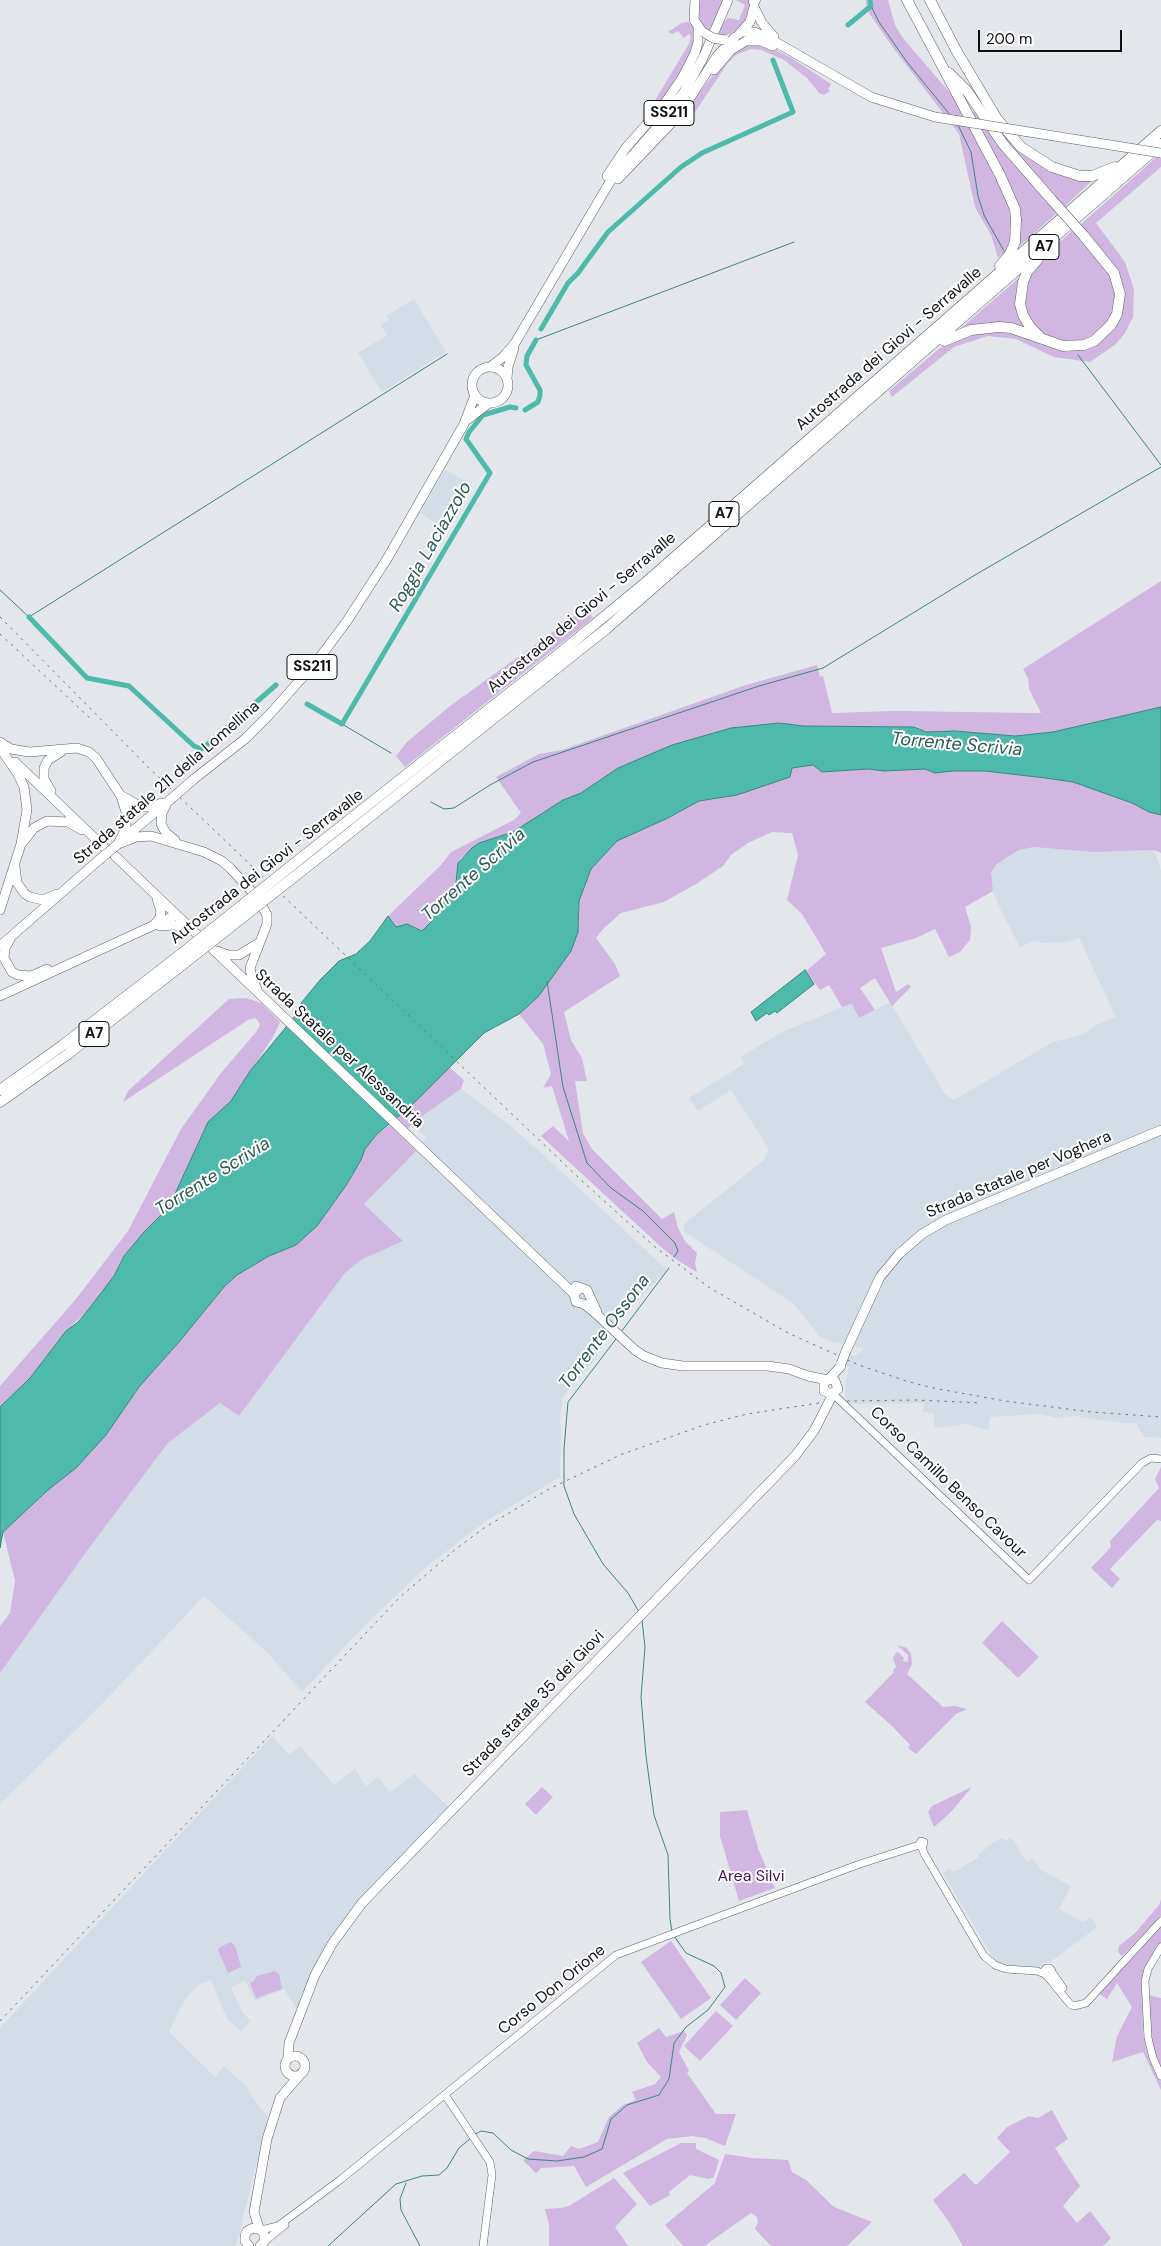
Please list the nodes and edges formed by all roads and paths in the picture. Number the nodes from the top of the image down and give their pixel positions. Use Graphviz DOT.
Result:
graph roads {
  1 [pos="695,0"];
  2 [pos="728,0"];
  3 [pos="907,0"];
  4 [pos="930,0"];
  5 [pos="754,2"];
  6 [pos="701,29"];
  7 [pos="739,34"];
  8 [pos="956,50"];
  9 [pos="803,58"];
  10 [pos="940,63"];
  11 [pos="848,85"];
  12 [pos="967,91"];
  13 [pos="687,102"];
  14 [pos="1161,131"];
  15 [pos="1161,144"];
  16 [pos="1161,153"];
  17 [pos="1129,159"];
  18 [pos="1087,209"];
  19 [pos="592,213"];
  20 [pos="974,294"];
  21 [pos="1042,339"];
  22 [pos="515,343"];
  23 [pos="927,350"];
  24 [pos="490,367"];
  25 [pos="507,378"];
  26 [pos="475,395"];
  27 [pos="489,403"];
  28 [pos="464,424"];
  29 [pos="0,742"];
  30 [pos="0,748"];
  31 [pos="70,748"];
  32 [pos="121,796"];
  33 [pos="171,799"];
  34 [pos="68,812"];
  35 [pos="97,840"];
  36 [pos="21,844"];
  37 [pos="118,844"];
  38 [pos="182,845"];
  39 [pos="104,847"];
  40 [pos="114,856"];
  41 [pos="310,858"];
  42 [pos="15,862"];
  43 [pos="72,885"];
  44 [pos="155,895"];
  45 [pos="0,910"];
  46 [pos="176,915"];
  47 [pos="152,927"];
  48 [pos="192,931"];
  49 [pos="13,935"];
  50 [pos="258,944"];
  51 [pos="0,946"];
  52 [pos="211,948"];
  53 [pos="85,957"];
  54 [pos="184,958"];
  55 [pos="0,996"];
  56 [pos="265,1000"];
  57 [pos="0,1090"];
  58 [pos="0,1102"];
  59 [pos="1161,1130"];
  60 [pos="577,1291"];
  61 [pos="587,1302"];
  62 [pos="831,1388"];
  63 [pos="1161,1459"];
  64 [pos="1161,1920"];
  65 [pos="1161,1947"];
  66 [pos="292,2058"];
  67 [pos="288,2073"];
  68 [pos="298,2076"];
  69 [pos="1161,2076"];
  70 [pos="285,2090"];
  71 [pos="445,2095"];
  72 [pos="257,2187"];
  73 [pos="300,2210"];
  74 [pos="260,2229"];
  75 [pos="247,2231"];
  76 [pos="246,2244"];
  77 [pos="262,2244"];
  78 [pos="484,2246"];
  1 -- 6 [label="main road"];
  2 -- 19 [label="main road, SS211"];
  3 -- 10 [label="highway"];
  4 -- 8 [label="highway"];
  5 -- 7 [label="main road"];
  5 -- 9 [label="main road"];
  6 -- 7 [label="main road, bridge"];
  6 -- 19 [label="main road"];
  7 -- 9 [label="main road"];
  7 -- 13 [label="main road"];
  8 -- 12 [label="highway"];
  8 -- 17 [label="highway"];
  9 -- 11 [label="main road"];
  10 -- 12 [label="highway"];
  10 -- 20 [label="highway"];
  11 -- 13 [label="main road"];
  11 -- 16 [label="main road, bridge"];
  12 -- 21 [label="highway, bridge"];
  13 -- 19 [label="main road"];
  14 -- 17 [label="highway, Autostrada dei Giovi - Serravalle / A7"];
  15 -- 18 [label="highway, Autostrada dei Giovi - Serravalle / A7"];
  17 -- 20 [label="highway, Autostrada dei Giovi - Serravalle / A7"];
  18 -- 21 [label="highway"];
  18 -- 23 [label="highway, Autostrada dei Giovi - Serravalle / A7"];
  19 -- 22 [label="main road, Strada statale 211 della Lomellina / SS211"];
  20 -- 41 [label="highway, Autostrada dei Giovi - Serravalle / A7"];
  21 -- 23 [label="highway"];
  22 -- 24 [label="main road, Strada statale 211 della Lomellina / SS211"];
  22 -- 25 [label="main road, Strada statale 211 della Lomellina / SS211"];
  23 -- 41 [label="highway, Autostrada dei Giovi - Serravalle / A7"];
  24 -- 25 [label="main road"];
  24 -- 26 [label="main road, Strada statale 211 della Lomellina / SS211"];
  25 -- 27 [label="main road, Strada statale 211 della Lomellina / SS211"];
  26 -- 27 [label="main road"];
  26 -- 28 [label="main road, Strada statale 211 della Lomellina / SS211"];
  27 -- 28 [label="main road, Strada statale 211 della Lomellina / SS211"];
  28 -- 33 [label="main road, Strada statale 211 della Lomellina / SS211, bridge"];
  29 -- 31 [label="main road"];
  30 -- 34 [label="main road"];
  30 -- 36 [label="main road"];
  31 -- 32 [label="main road"];
  31 -- 34 [label="main road"];
  32 -- 33 [label="main road"];
  32 -- 37 [label="main road"];
  33 -- 37 [label="main road, Strada statale 211 della Lomellina / SS211"];
  33 -- 38 [label="main road"];
  34 -- 35 [label="main road"];
  35 -- 36 [label="main road"];
  35 -- 39 [label="main road"];
  36 -- 42 [label="main road"];
  37 -- 38 [label="main road"];
  37 -- 43 [label="main road, Strada statale 211 della Lomellina / SS211, bridge"];
  38 -- 50 [label="main road"];
  40 -- 44 [label="main road, Strada Statale per Alessandria"];
  41 -- 54 [label="highway, Autostrada dei Giovi - Serravalle / A7, bridge"];
  42 -- 43 [label="main road"];
  42 -- 45 [label="main road"];
  43 -- 49 [label="main road, Strada statale 211 della Lomellina / SS211"];
  44 -- 46 [label="main road, Strada Statale per Alessandria"];
  44 -- 47 [label="main road"];
  46 -- 47 [label="main road"];
  46 -- 48 [label="main road, Strada Statale per Alessandria"];
  47 -- 48 [label="main road"];
  47 -- 53 [label="main road"];
  48 -- 52 [label="main road, Strada Statale per Alessandria"];
  49 -- 51 [label="main road, Strada statale 211 della Lomellina / SS211"];
  49 -- 53 [label="main road"];
  50 -- 52 [label="main road"];
  50 -- 56 [label="main road"];
  52 -- 56 [label="main road, Strada Statale per Alessandria"];
  53 -- 55 [label="main road"];
  54 -- 57 [label="highway, Autostrada dei Giovi - Serravalle / A7"];
  54 -- 58 [label="highway, Autostrada dei Giovi - Serravalle / A7"];
  56 -- 60 [label="main road, Strada Statale per Alessandria"];
  59 -- 62 [label="main road, Strada Statale per Voghera, bridge"];
  60 -- 61 [label="main road, Strada Statale per Alessandria"];
  60 -- 61 [label="main road, Strada Statale per Alessandria"];
  61 -- 62 [label="main road, Strada Statale per Alessandria"];
  62 -- 63 [label="street, Corso Camillo Benso Cavour"];
  62 -- 66 [label="main road, Strada statale 35 dei Giovi"];
  64 -- 71 [label="street, Corso Don Orione"];
  65 -- 69 [label="street"];
  66 -- 67 [label="main road"];
  66 -- 68 [label="main road"];
  67 -- 68 [label="main road"];
  67 -- 70 [label="main road"];
  68 -- 70 [label="main road"];
  70 -- 72 [label="main road"];
  71 -- 73 [label="street, Corso Don Orione"];
  71 -- 78 [label="street"];
  72 -- 74 [label="main road"];
  72 -- 75 [label="main road"];
  73 -- 74 [label="street, Corso Don Orione"];
  73 -- 77 [label="street, Corso Don Orione"];
  74 -- 75 [label="main road"];
  74 -- 77 [label="main road"];
  75 -- 76 [label="main road"];
}
